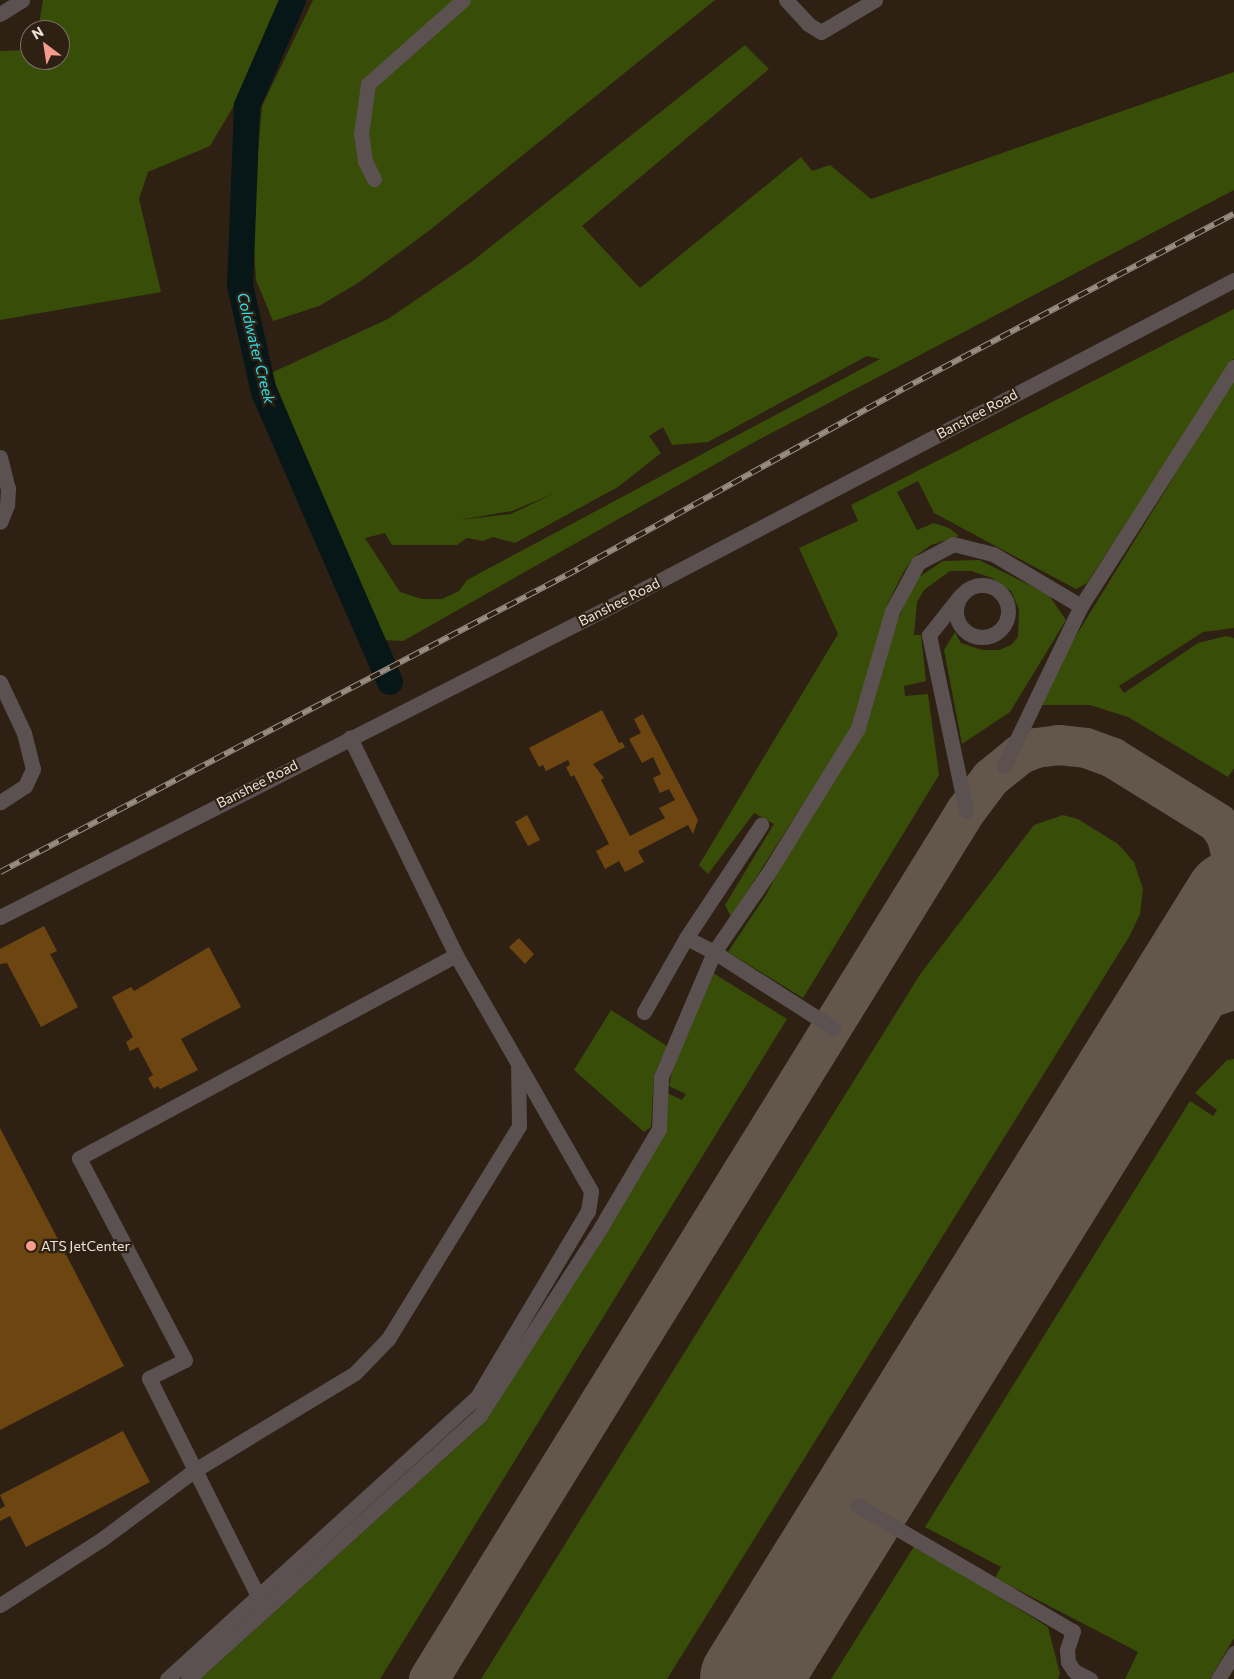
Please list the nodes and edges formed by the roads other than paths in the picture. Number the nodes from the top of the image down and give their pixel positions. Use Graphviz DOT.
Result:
graph roads {
  1 [pos="22,0"];
  2 [pos="463,0"];
  3 [pos="786,0"];
  4 [pos="875,0"];
  5 [pos="0,14"];
  6 [pos="374,179"];
  7 [pos="1234,280"];
  8 [pos="1234,367"];
  9 [pos="0,457"];
  10 [pos="0,522"];
  11 [pos="960,596"];
  12 [pos="1081,606"];
  13 [pos="0,682"];
  14 [pos="350,738"];
  15 [pos="1004,766"];
  16 [pos="0,802"];
  17 [pos="966,812"];
  18 [pos="761,825"];
  19 [pos="0,917"];
  20 [pos="686,938"];
  21 [pos="714,952"];
  22 [pos="456,955"];
  23 [pos="644,1012"];
  24 [pos="833,1028"];
  25 [pos="517,1058"];
  26 [pos="196,1470"];
  27 [pos="858,1505"];
  28 [pos="258,1596"];
  29 [pos="0,1605"];
  30 [pos="1234,1653"];
  31 [pos="167,1679"];
  32 [pos="188,1679"];
  33 [pos="1090,1679"];
  34 [pos="1218,1679"];
  1 -- 5 [label="street"];
  2 -- 6 [label="street"];
  3 -- 4 [label="street"];
  7 -- 14 [label="street, Banshee Road"];
  8 -- 12 [label="street"];
  9 -- 10 [label="street"];
  11 -- 17 [label="street"];
  12 -- 15 [label="street"];
  12 -- 21 [label="street"];
  13 -- 16 [label="street"];
  14 -- 19 [label="street, Banshee Road"];
  14 -- 22 [label="street"];
  18 -- 20 [label="street"];
  20 -- 21 [label="street"];
  20 -- 23 [label="street"];
  21 -- 24 [label="street"];
  21 -- 32 [label="street"];
  22 -- 25 [label="street"];
  22 -- 26 [label="street"];
  25 -- 26 [label="street"];
  25 -- 28 [label="street"];
  26 -- 28 [label="street"];
  26 -- 29 [label="street"];
  27 -- 33 [label="street"];
  28 -- 31 [label="street"];
  30 -- 34 [label="street"];
}
